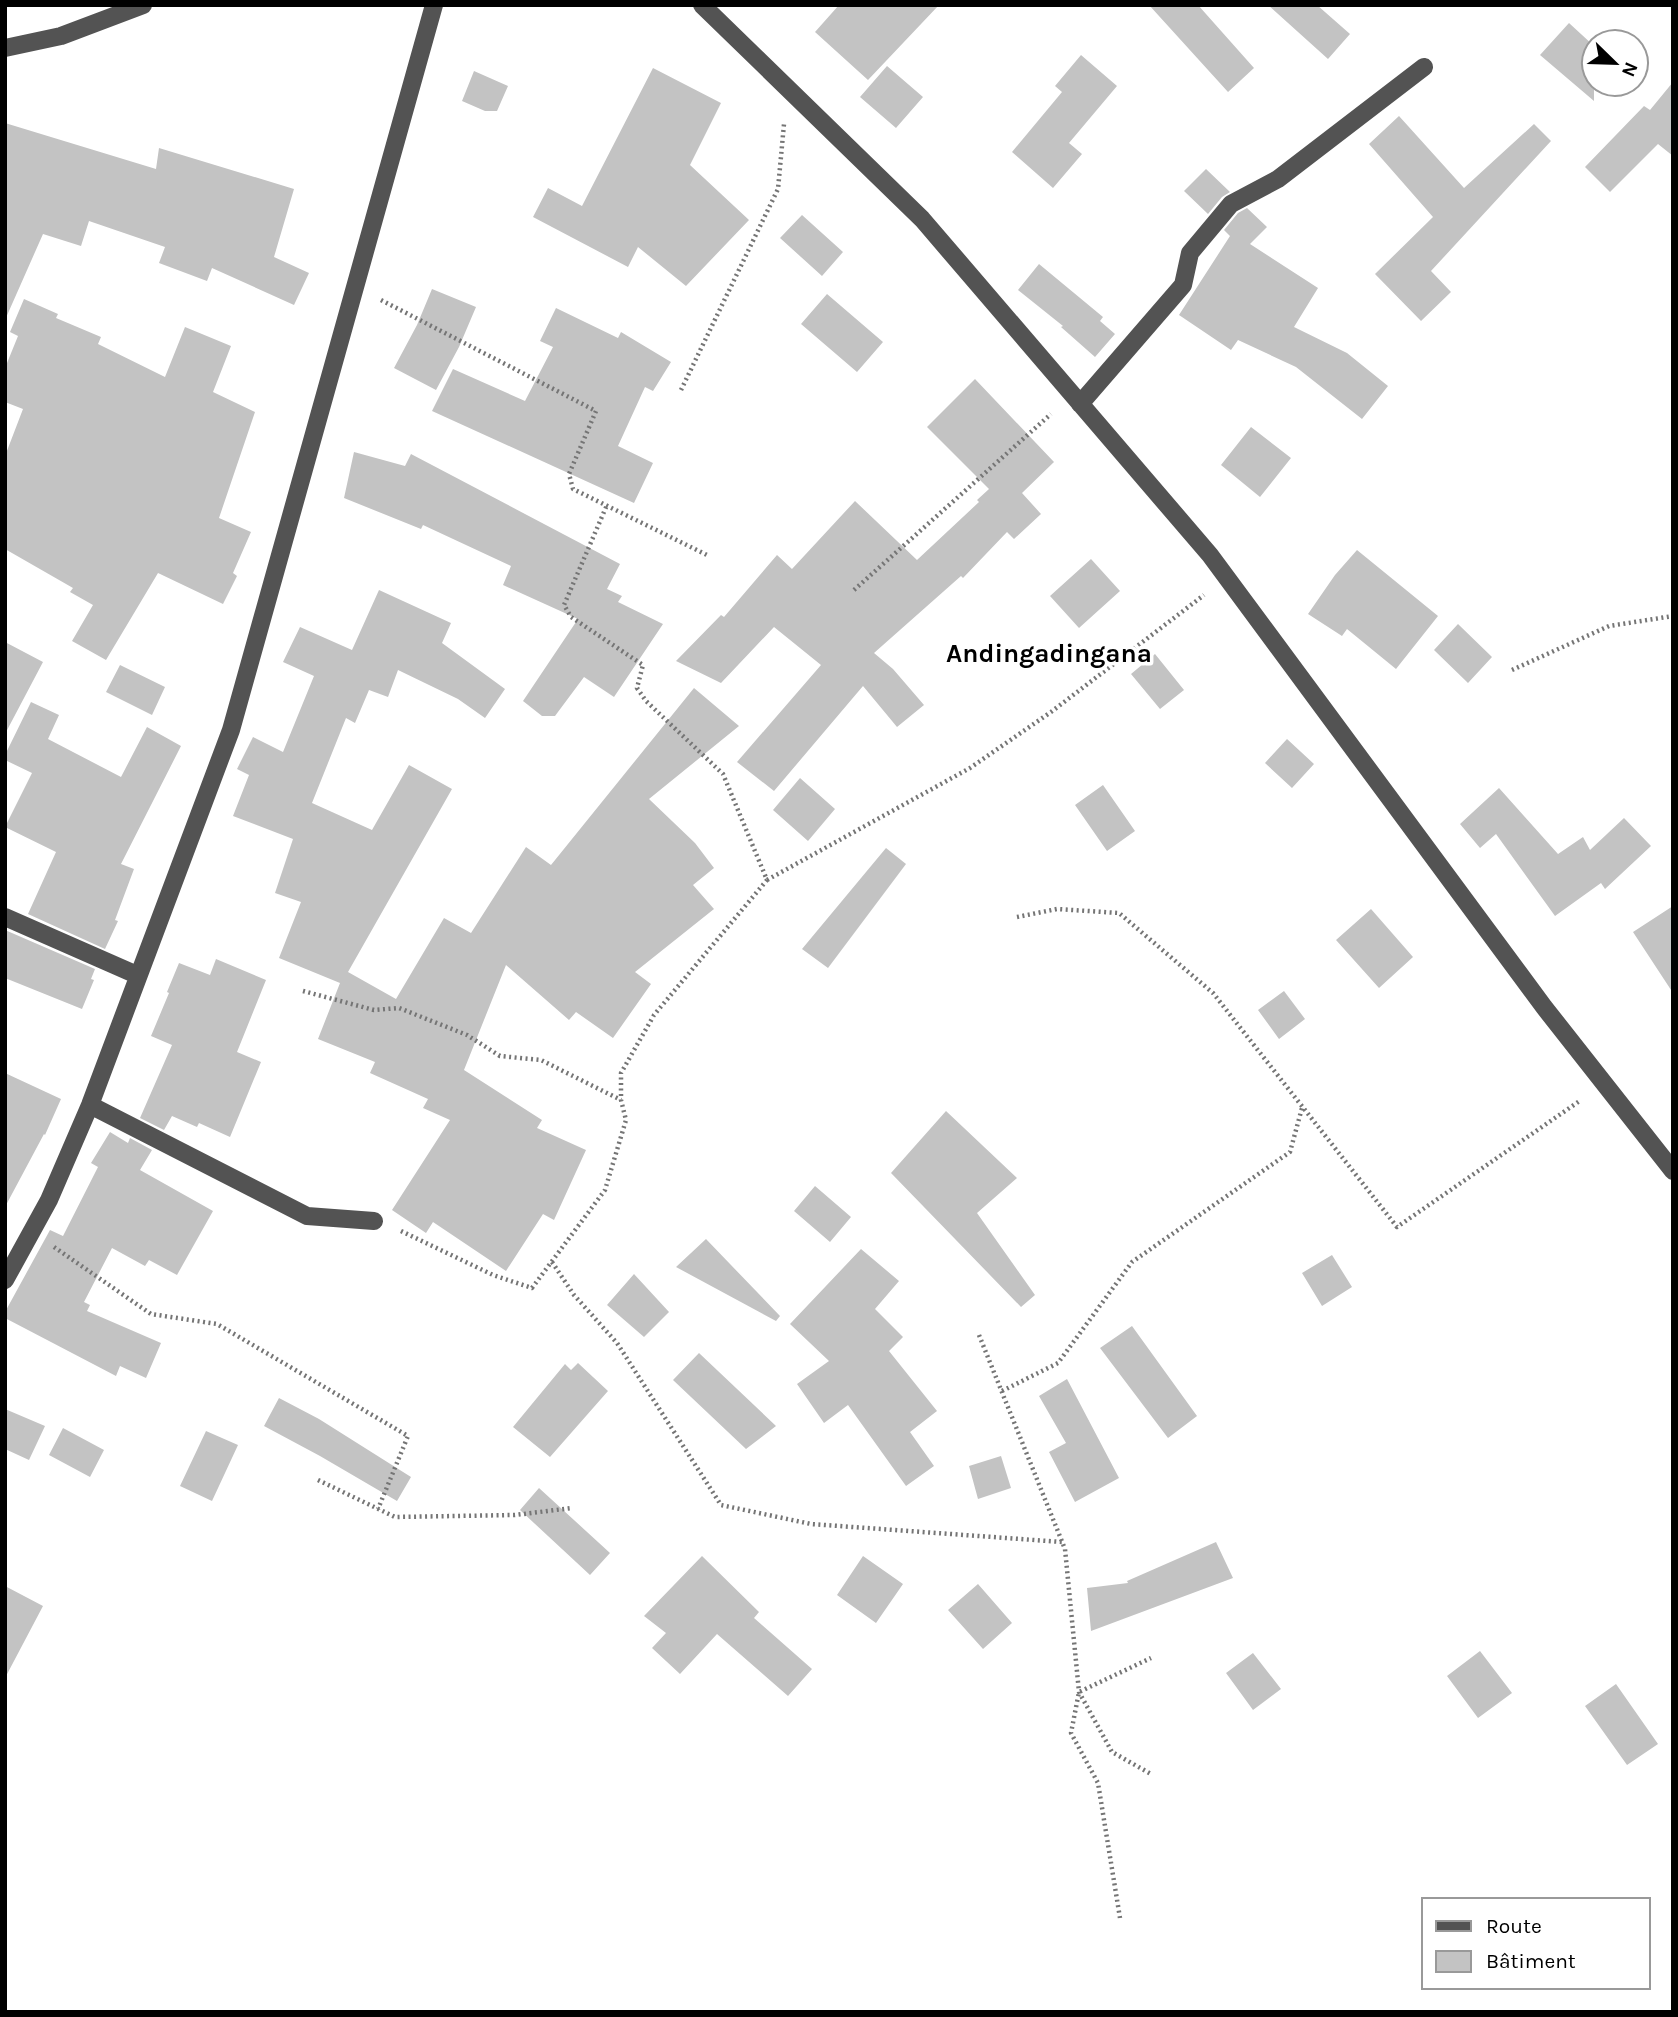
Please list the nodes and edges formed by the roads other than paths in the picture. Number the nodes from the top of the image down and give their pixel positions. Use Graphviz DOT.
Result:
graph roads {
  1 [pos="143,5"];
  2 [pos="434,5"];
  3 [pos="702,5"];
  4 [pos="5,48"];
  5 [pos="1424,67"];
  6 [pos="1076,399"];
  7 [pos="5,917"];
  8 [pos="137,975"];
  9 [pos="90,1105"];
  10 [pos="1673,1171"];
  11 [pos="374,1221"];
  12 [pos="5,1280"];
  1 -- 4 [label="street"];
  2 -- 8 [label="street"];
  3 -- 6 [label="street"];
  5 -- 6 [label="street"];
  6 -- 10 [label="street"];
  7 -- 8 [label="street"];
  8 -- 9 [label="street"];
  9 -- 11 [label="street"];
  9 -- 12 [label="street"];
}
